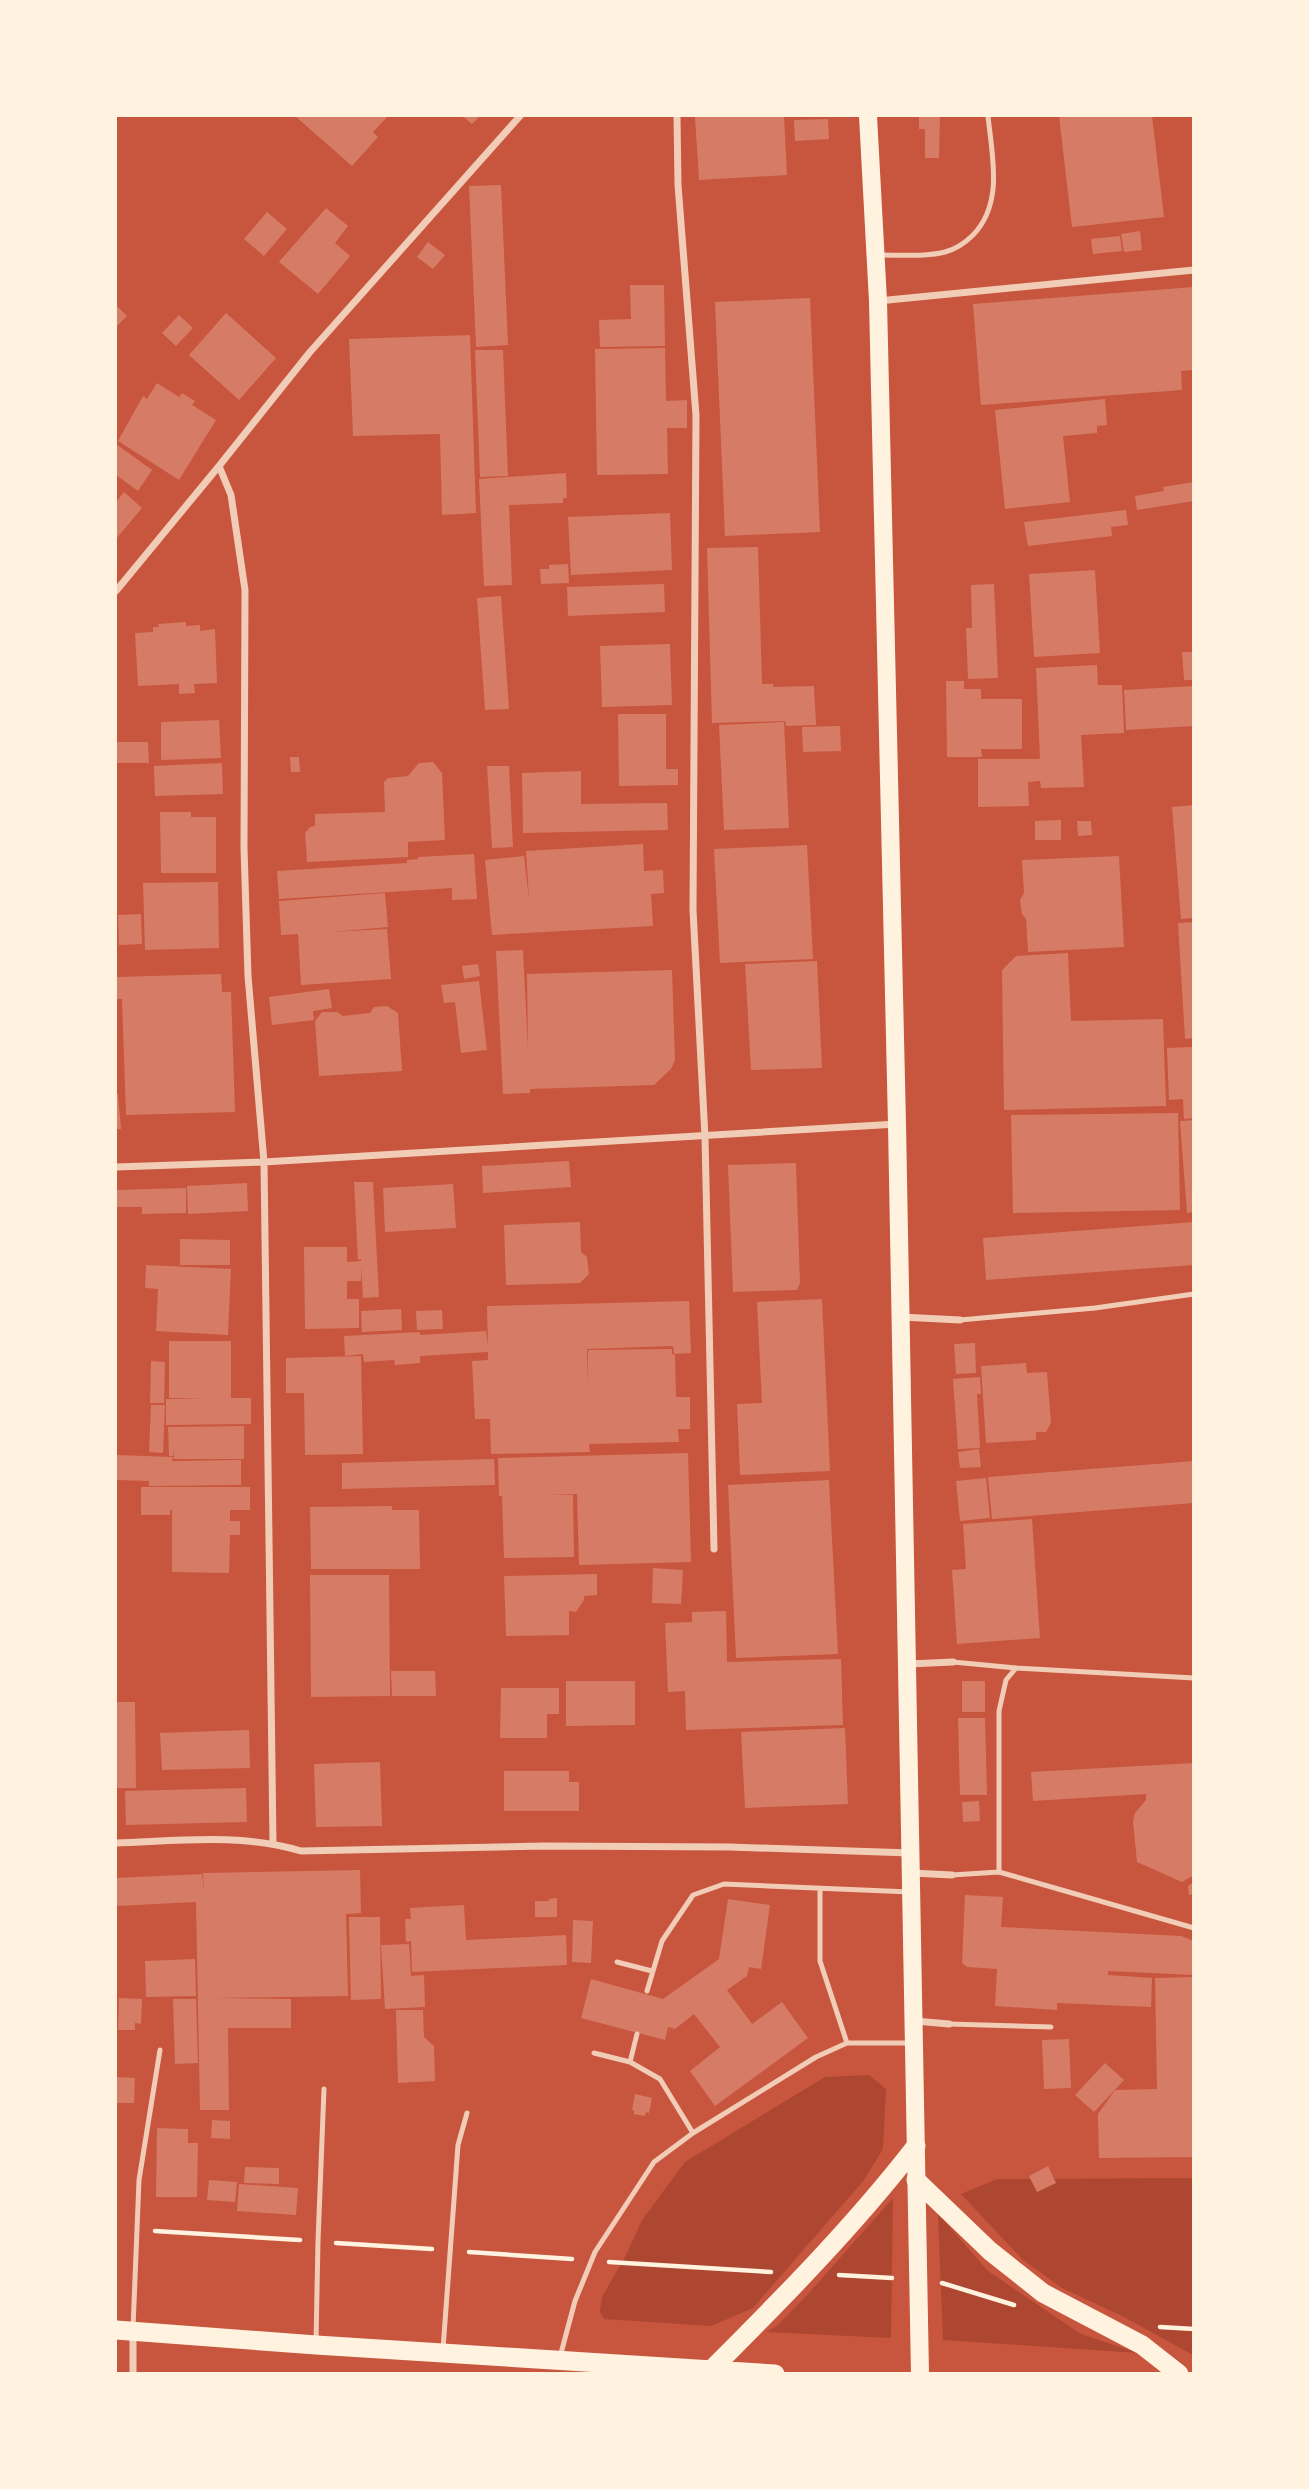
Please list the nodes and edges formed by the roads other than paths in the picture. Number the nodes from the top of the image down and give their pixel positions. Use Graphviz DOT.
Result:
graph roads {
  1 [pos="520,116"];
  2 [pos="677,116"];
  3 [pos="868,116"];
  4 [pos="988,116"];
  5 [pos="875,255"];
  6 [pos="1194,270"];
  7 [pos="878,301"];
  8 [pos="219,466"];
  9 [pos="116,591"];
  10 [pos="897,1124"];
  11 [pos="705,1137"];
  12 [pos="264,1162"];
  13 [pos="116,1167"];
  14 [pos="1194,1294"];
  15 [pos="901,1317"];
  16 [pos="960,1321"];
  17 [pos="714,1549"];
  18 [pos="953,1662"];
  19 [pos="907,1664"];
  20 [pos="1016,1668"];
  21 [pos="1194,1678"];
  22 [pos="116,1843"];
  23 [pos="273,1843"];
  24 [pos="911,1853"];
  25 [pos="999,1872"];
  26 [pos="911,1873"];
  27 [pos="952,1875"];
  28 [pos="820,1889"];
  29 [pos="912,1892"];
  30 [pos="1194,1928"];
  31 [pos="617,1962"];
  32 [pos="652,1971"];
  33 [pos="647,1990"];
  34 [pos="914,2021"];
  35 [pos="949,2024"];
  36 [pos="1051,2027"];
  37 [pos="637,2034"];
  38 [pos="847,2043"];
  39 [pos="914,2043"];
  40 [pos="160,2050"];
  41 [pos="594,2053"];
  42 [pos="630,2062"];
  43 [pos="324,2088"];
  44 [pos="467,2113"];
  45 [pos="693,2133"];
  46 [pos="916,2146"];
  47 [pos="916,2180"];
  48 [pos="124,2331"];
  49 [pos="316,2345"];
  50 [pos="443,2352"];
  51 [pos="559,2360"];
  52 [pos="712,2370"];
  53 [pos="133,2374"];
  54 [pos="775,2374"];
  55 [pos="920,2374"];
  56 [pos="1179,2374"];
  1 -- 8 [label="street"];
  2 -- 11 [label="street"];
  3 -- 5 [label="main road"];
  4 -- 5 [label="lane"];
  5 -- 7 [label="main road"];
  6 -- 7 [label="street"];
  7 -- 10 [label="main road"];
  8 -- 9 [label="street"];
  8 -- 12 [label="street"];
  10 -- 11 [label="street"];
  10 -- 15 [label="main road"];
  11 -- 12 [label="street"];
  11 -- 17 [label="street"];
  12 -- 13 [label="street"];
  12 -- 23 [label="street"];
  14 -- 16 [label="lane"];
  15 -- 16 [label="street"];
  15 -- 19 [label="main road"];
  18 -- 19 [label="street"];
  18 -- 20 [label="lane"];
  19 -- 24 [label="main road"];
  20 -- 21 [label="lane"];
  20 -- 25 [label="lane"];
  22 -- 23 [label="street"];
  23 -- 24 [label="street"];
  24 -- 26 [label="main road"];
  25 -- 27 [label="lane"];
  25 -- 30 [label="lane"];
  26 -- 27 [label="street"];
  26 -- 29 [label="main road"];
  28 -- 29 [label="lane"];
  28 -- 32 [label="lane"];
  28 -- 38 [label="lane"];
  29 -- 34 [label="main road"];
  31 -- 32 [label="lane"];
  32 -- 33 [label="lane"];
  34 -- 35 [label="street"];
  34 -- 39 [label="main road"];
  35 -- 36 [label="lane"];
  37 -- 42 [label="lane"];
  38 -- 39 [label="lane"];
  38 -- 45 [label="lane"];
  39 -- 46 [label="main road"];
  40 -- 48 [label="lane"];
  41 -- 42 [label="lane"];
  42 -- 45 [label="lane"];
  43 -- 49 [label="lane"];
  44 -- 50 [label="lane"];
  45 -- 51 [label="lane"];
  46 -- 47 [label="main road"];
  46 -- 52 [label="highway"];
  47 -- 55 [label="main road"];
  47 -- 56 [label="highway"];
  48 -- 49 [label="highway"];
  48 -- 53 [label="street"];
  49 -- 50 [label="highway"];
  50 -- 51 [label="highway"];
  51 -- 52 [label="highway"];
  52 -- 54 [label="highway"];
}
